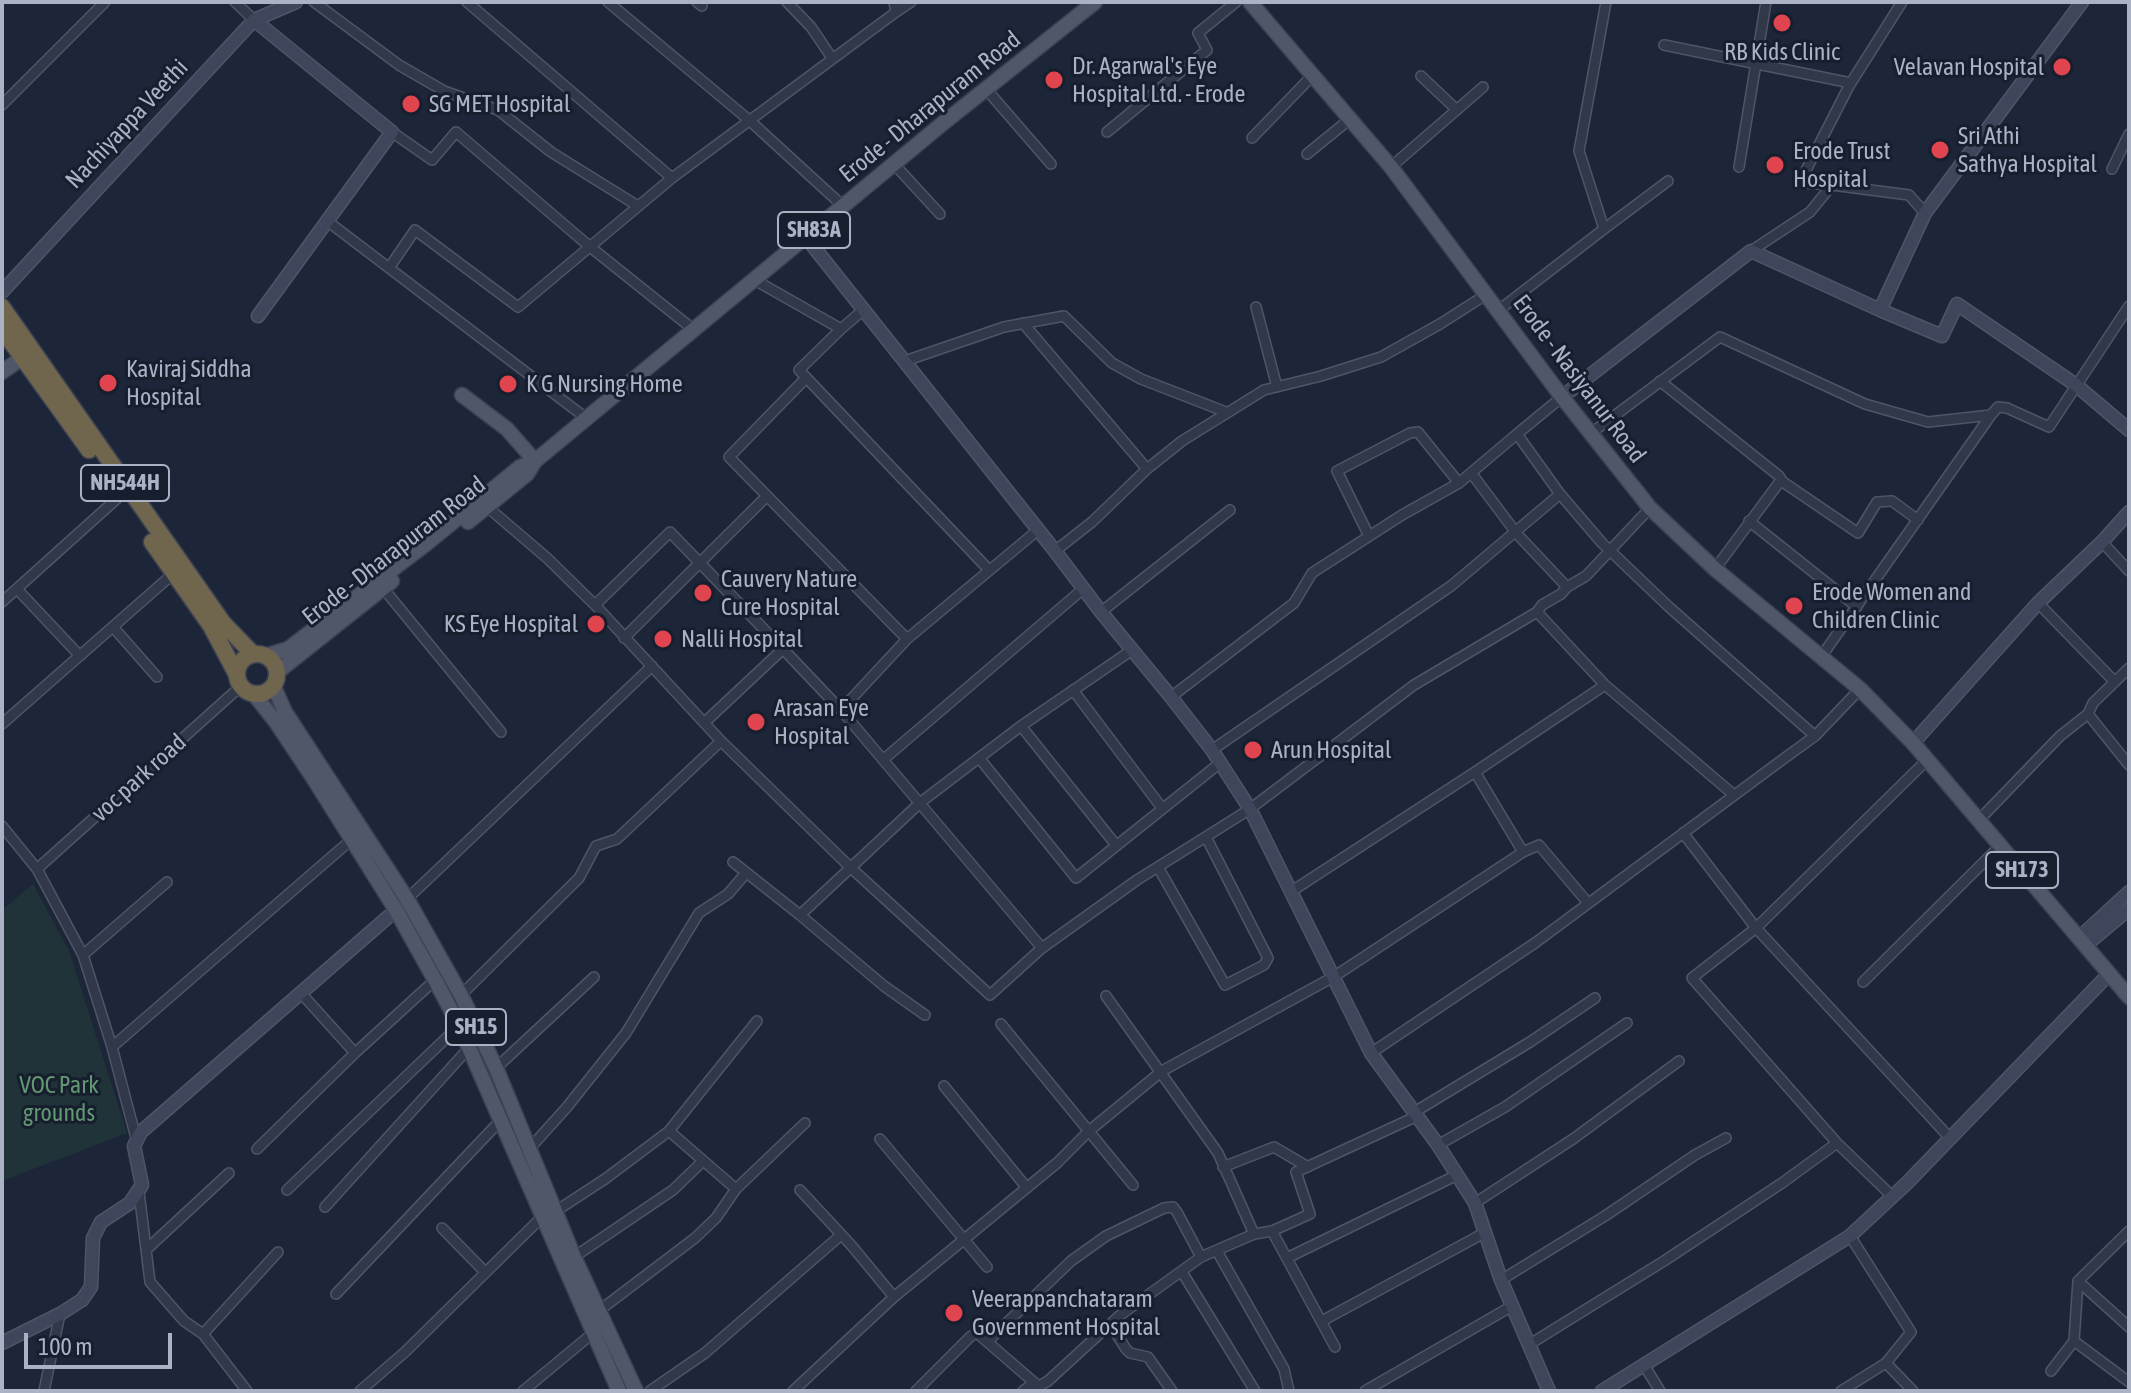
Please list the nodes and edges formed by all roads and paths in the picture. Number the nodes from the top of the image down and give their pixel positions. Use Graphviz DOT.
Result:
graph roads {
  1 [pos="105,2"];
  2 [pos="235,2"];
  3 [pos="296,2"];
  4 [pos="314,2"];
  5 [pos="467,2"];
  6 [pos="608,2"];
  7 [pos="787,2"];
  8 [pos="911,2"];
  9 [pos="1095,2"];
  10 [pos="1236,2"];
  11 [pos="1250,2"];
  12 [pos="1606,2"];
  13 [pos="1766,2"];
  14 [pos="1902,2"];
  15 [pos="2082,2"];
  16 [pos="895,7"];
  17 [pos="254,20"];
  18 [pos="1664,45"];
  19 [pos="832,58"];
  20 [pos="1755,64"];
  21 [pos="1313,75"];
  22 [pos="1421,76"];
  23 [pos="1851,83"];
  24 [pos="1483,87"];
  25 [pos="986,89"];
  26 [pos="2,105"];
  27 [pos="1457,110"];
  28 [pos="1350,119"];
  29 [pos="749,120"];
  30 [pos="392,132"];
  31 [pos="1107,132"];
  32 [pos="2129,134"];
  33 [pos="1252,138"];
  34 [pos="1307,154"];
  35 [pos="894,164"];
  36 [pos="1051,164"];
  37 [pos="1391,167"];
  38 [pos="1739,167"];
  39 [pos="2112,169"];
  40 [pos="672,178"];
  41 [pos="1668,181"];
  42 [pos="1832,185"];
  43 [pos="638,206"];
  44 [pos="843,206"];
  45 [pos="1925,213"];
  46 [pos="940,214"];
  47 [pos="326,220"];
  48 [pos="1604,229"];
  49 [pos="805,236"];
  50 [pos="589,246"];
  51 [pos="1751,251"];
  52 [pos="389,268"];
  53 [pos="753,279"];
  54 [pos="2,292"];
  55 [pos="1487,294"];
  56 [pos="2129,306"];
  57 [pos="2,307"];
  58 [pos="1256,307"];
  59 [pos="1499,310"];
  60 [pos="1880,310"];
  61 [pos="862,311"];
  62 [pos="258,316"];
  63 [pos="1023,323"];
  64 [pos="2,329"];
  65 [pos="841,329"];
  66 [pos="694,330"];
  67 [pos="27,354"];
  68 [pos="905,361"];
  69 [pos="2,372"];
  70 [pos="806,378"];
  71 [pos="1660,381"];
  72 [pos="2076,385"];
  73 [pos="1277,387"];
  74 [pos="462,395"];
  75 [pos="1562,397"];
  76 [pos="1226,412"];
  77 [pos="1991,415"];
  78 [pos="586,418"];
  79 [pos="2129,430"];
  80 [pos="1517,434"];
  81 [pos="1590,434"];
  82 [pos="535,461"];
  83 [pos="1147,469"];
  84 [pos="1472,474"];
  85 [pos="1781,480"];
  86 [pos="1459,483"];
  87 [pos="1560,494"];
  88 [pos="121,495"];
  89 [pos="767,496"];
  90 [pos="483,504"];
  91 [pos="1650,508"];
  92 [pos="1230,510"];
  93 [pos="2129,512"];
  94 [pos="1918,520"];
  95 [pos="1749,521"];
  96 [pos="1038,530"];
  97 [pos="1517,534"];
  98 [pos="1369,536"];
  99 [pos="2102,542"];
  100 [pos="1609,549"];
  101 [pos="1055,551"];
  102 [pos="699,562"];
  103 [pos="1715,569"];
  104 [pos="989,570"];
  105 [pos="2129,571"];
  106 [pos="174,573"];
  107 [pos="1567,587"];
  108 [pos="383,588"];
  109 [pos="17,589"];
  110 [pos="1083,589"];
  111 [pos="2,602"];
  112 [pos="2038,603"];
  113 [pos="595,605"];
  114 [pos="1857,607"];
  115 [pos="1101,612"];
  116 [pos="1537,612"];
  117 [pos="113,627"];
  118 [pos="624,638"];
  119 [pos="907,639"];
  120 [pos="783,649"];
  121 [pos="1132,650"];
  122 [pos="259,655"];
  123 [pos="80,656"];
  124 [pos="1821,657"];
  125 [pos="652,666"];
  126 [pos="2129,668"];
  127 [pos="157,677"];
  128 [pos="275,679"];
  129 [pos="2115,682"];
  130 [pos="243,685"];
  131 [pos="1605,685"];
  132 [pos="1860,689"];
  133 [pos="1073,690"];
  134 [pos="1171,697"];
  135 [pos="841,710"];
  136 [pos="2088,714"];
  137 [pos="704,723"];
  138 [pos="2,724"];
  139 [pos="1021,726"];
  140 [pos="501,732"];
  141 [pos="1815,736"];
  142 [pos="721,741"];
  143 [pos="1913,743"];
  144 [pos="1212,750"];
  145 [pos="2125,752"];
  146 [pos="884,759"];
  147 [pos="980,759"];
  148 [pos="1927,760"];
  149 [pos="1220,763"];
  150 [pos="2129,765"];
  151 [pos="1475,772"];
  152 [pos="1734,795"];
  153 [pos="921,802"];
  154 [pos="1162,808"];
  155 [pos="1250,809"];
  156 [pos="1979,820"];
  157 [pos="2,826"];
  158 [pos="1683,833"];
  159 [pos="1206,837"];
  160 [pos="351,840"];
  161 [pos="1116,845"];
  162 [pos="2001,845"];
  163 [pos="1523,852"];
  164 [pos="733,862"];
  165 [pos="850,867"];
  166 [pos="1158,867"];
  167 [pos="37,869"];
  168 [pos="746,873"];
  169 [pos="167,882"];
  170 [pos="1292,891"];
  171 [pos="2129,892"];
  172 [pos="407,899"];
  173 [pos="1588,903"];
  174 [pos="2129,909"];
  175 [pos="396,910"];
  176 [pos="800,915"];
  177 [pos="1756,928"];
  178 [pos="2082,942"];
  179 [pos="1042,948"];
  180 [pos="83,955"];
  181 [pos="2109,974"];
  182 [pos="1335,976"];
  183 [pos="594,977"];
  184 [pos="435,980"];
  185 [pos="1863,982"];
  186 [pos="300,992"];
  187 [pos="461,995"];
  188 [pos="1106,996"];
  189 [pos="2129,997"];
  190 [pos="1595,998"];
  191 [pos="925,1015"];
  192 [pos="465,1020"];
  193 [pos="757,1021"];
  194 [pos="1627,1023"];
  195 [pos="1001,1024"];
  196 [pos="112,1047"];
  197 [pos="468,1049"];
  198 [pos="355,1053"];
  199 [pos="1371,1053"];
  200 [pos="1679,1061"];
  201 [pos="496,1068"];
  202 [pos="1162,1071"];
  203 [pos="944,1086"];
  204 [pos="1414,1115"];
  205 [pos="500,1121"];
  206 [pos="805,1123"];
  207 [pos="669,1131"];
  208 [pos="1089,1131"];
  209 [pos="136,1138"];
  210 [pos="1726,1138"];
  211 [pos="1950,1138"];
  212 [pos="880,1139"];
  213 [pos="1837,1143"];
  214 [pos="1438,1145"];
  215 [pos="531,1147"];
  216 [pos="257,1149"];
  217 [pos="703,1161"];
  218 [pos="1223,1167"];
  219 [pos="1308,1167"];
  220 [pos="229,1173"];
  221 [pos="1457,1175"];
  222 [pos="1133,1185"];
  223 [pos="1027,1188"];
  224 [pos="736,1189"];
  225 [pos="287,1190"];
  226 [pos="800,1190"];
  227 [pos="139,1192"];
  228 [pos="1893,1197"];
  229 [pos="1475,1203"];
  230 [pos="325,1207"];
  231 [pos="556,1211"];
  232 [pos="542,1217"];
  233 [pos="442,1228"];
  234 [pos="1272,1231"];
  235 [pos="2129,1231"];
  236 [pos="1484,1233"];
  237 [pos="1254,1234"];
  238 [pos="841,1235"];
  239 [pos="1850,1236"];
  240 [pos="964,1240"];
  241 [pos="147,1249"];
  242 [pos="1217,1251"];
  243 [pos="278,1252"];
  244 [pos="574,1257"];
  245 [pos="1201,1257"];
  246 [pos="1287,1258"];
  247 [pos="987,1267"];
  248 [pos="485,1272"];
  249 [pos="1182,1272"];
  250 [pos="1501,1280"];
  251 [pos="2078,1281"];
  252 [pos="336,1294"];
  253 [pos="894,1297"];
  254 [pos="1512,1306"];
  255 [pos="600,1310"];
  256 [pos="60,1314"];
  257 [pos="1322,1321"];
  258 [pos="1110,1324"];
  259 [pos="2129,1327"];
  260 [pos="593,1333"];
  261 [pos="203,1334"];
  262 [pos="988,1341"];
  263 [pos="2074,1341"];
  264 [pos="2,1343"];
  265 [pos="1530,1344"];
  266 [pos="1335,1347"];
  267 [pos="1886,1363"];
  268 [pos="1644,1365"];
  269 [pos="2051,1371"];
  270 [pos="2129,1382"];
  271 [pos="1036,1384"];
  272 [pos="1544,1389"];
  273 [pos="44,1391"];
  274 [pos="247,1391"];
  275 [pos="360,1391"];
  276 [pos="523,1391"];
  277 [pos="619,1391"];
  278 [pos="636,1391"];
  279 [pos="650,1391"];
  280 [pos="793,1391"];
  281 [pos="916,1391"];
  282 [pos="1023,1391"];
  283 [pos="1172,1391"];
  284 [pos="1255,1391"];
  285 [pos="1289,1391"];
  286 [pos="1365,1391"];
  287 [pos="1602,1391"];
  288 [pos="1660,1391"];
  289 [pos="1841,1391"];
  290 [pos="1913,1391"];
  1 -- 26 [label="street"];
  2 -- 17 [label="street"];
  3 -- 17 [label="street, Nachiyappa Veethi"];
  4 -- 43 [label="street"];
  5 -- 40 [label="street"];
  6 -- 29 [label="street"];
  7 -- 19 [label="street"];
  8 -- 16 [label="street"];
  9 -- 25 [label="main road, Erode - Dharapuram Road / SH83A"];
  10 -- 31 [label="street"];
  11 -- 21 [label="main road, Erode - Nasiyanur Road"];
  12 -- 48 [label="street"];
  13 -- 20 [label="street"];
  14 -- 23 [label="street"];
  15 -- 45 [label="street"];
  16 -- 19 [label="street"];
  17 -- 30 [label="street"];
  17 -- 54 [label="street, Nachiyappa Veethi"];
  18 -- 20 [label="street"];
  19 -- 29 [label="street"];
  20 -- 23 [label="street"];
  20 -- 38 [label="street"];
  21 -- 28 [label="main road, Erode - Nasiyanur Road"];
  21 -- 33 [label="street"];
  22 -- 27 [label="street"];
  23 -- 42 [label="street"];
  24 -- 27 [label="street"];
  25 -- 35 [label="main road, Erode - Dharapuram Road / SH83A"];
  25 -- 36 [label="street"];
  27 -- 37 [label="street"];
  28 -- 34 [label="street"];
  28 -- 37 [label="main road, Erode - Nasiyanur Road"];
  29 -- 40 [label="street"];
  29 -- 44 [label="street"];
  30 -- 47 [label="street"];
  30 -- 50 [label="street"];
  32 -- 39 [label="street"];
  35 -- 44 [label="main road, Erode - Dharapuram Road / SH83A"];
  35 -- 46 [label="street"];
  37 -- 55 [label="main road, Erode - Nasiyanur Road"];
  40 -- 43 [label="street"];
  41 -- 48 [label="street"];
  42 -- 45 [label="street"];
  42 -- 51 [label="street"];
  43 -- 50 [label="street"];
  44 -- 49 [label="main road, Erode - Dharapuram Road / SH83A"];
  45 -- 60 [label="street"];
  47 -- 52 [label="street"];
  47 -- 62 [label="street"];
  48 -- 59 [label="street"];
  49 -- 53 [label="main road, Erode - Dharapuram Road / SH83A"];
  49 -- 61 [label="street"];
  50 -- 52 [label="street"];
  50 -- 66 [label="street"];
  51 -- 60 [label="street"];
  51 -- 75 [label="street"];
  52 -- 78 [label="street"];
  53 -- 65 [label="street"];
  53 -- 66 [label="main road, Erode - Dharapuram Road / SH83A"];
  55 -- 59 [label="main road, Erode - Nasiyanur Road"];
  55 -- 73 [label="street"];
  56 -- 72 [label="street"];
  57 -- 67 [label="highway, NH544H"];
  58 -- 73 [label="street"];
  59 -- 75 [label="main road, Erode - Nasiyanur Road"];
  60 -- 72 [label="street"];
  61 -- 65 [label="street"];
  61 -- 68 [label="street"];
  63 -- 68 [label="street"];
  63 -- 76 [label="street"];
  63 -- 83 [label="street"];
  64 -- 67 [label="highway, NH544H"];
  65 -- 70 [label="street"];
  66 -- 78 [label="main road, Erode - Dharapuram Road / SH83A"];
  67 -- 69 [label="main road"];
  67 -- 88 [label="highway, NH544H"];
  67 -- 122 [label="highway, NH544H"];
  68 -- 96 [label="street"];
  70 -- 89 [label="street"];
  70 -- 104 [label="street"];
  71 -- 77 [label="street"];
  71 -- 81 [label="street"];
  71 -- 85 [label="street"];
  72 -- 77 [label="street"];
  72 -- 79 [label="street"];
  73 -- 76 [label="street"];
  74 -- 82 [label="main road"];
  75 -- 80 [label="street"];
  75 -- 81 [label="main road, Erode - Nasiyanur Road"];
  76 -- 83 [label="street"];
  77 -- 94 [label="street"];
  78 -- 82 [label="main road, Erode - Dharapuram Road / SH83A"];
  80 -- 84 [label="street"];
  80 -- 87 [label="street"];
  81 -- 91 [label="main road, Erode - Nasiyanur Road"];
  82 -- 90 [label="main road, Erode - Dharapuram Road / SH83A"];
  83 -- 101 [label="street"];
  84 -- 86 [label="street"];
  84 -- 97 [label="street"];
  85 -- 94 [label="street"];
  85 -- 95 [label="street"];
  86 -- 98 [label="street"];
  86 -- 98 [label="street"];
  87 -- 97 [label="street"];
  87 -- 100 [label="street"];
  88 -- 106 [label="highway, NH544H"];
  88 -- 109 [label="street"];
  89 -- 102 [label="street"];
  89 -- 119 [label="street"];
  90 -- 108 [label="main road, Erode - Dharapuram Road / SH83A"];
  90 -- 113 [label="street"];
  90 -- 122 [label="main road, Erode - Dharapuram Road / SH83A"];
  91 -- 100 [label="street"];
  91 -- 103 [label="main road, Erode - Nasiyanur Road"];
  92 -- 115 [label="street"];
  93 -- 99 [label="street"];
  94 -- 114 [label="street"];
  95 -- 103 [label="street"];
  95 -- 114 [label="street"];
  96 -- 101 [label="street"];
  96 -- 104 [label="street"];
  97 -- 107 [label="street"];
  97 -- 144 [label="street"];
  98 -- 134 [label="street"];
  99 -- 105 [label="street"];
  99 -- 112 [label="street"];
  100 -- 107 [label="street"];
  100 -- 141 [label="street"];
  101 -- 110 [label="street"];
  102 -- 113 [label="street"];
  102 -- 118 [label="street"];
  102 -- 120 [label="street"];
  103 -- 124 [label="main road, Erode - Nasiyanur Road"];
  104 -- 119 [label="street"];
  106 -- 117 [label="street"];
  106 -- 130 [label="highway, NH544H"];
  107 -- 116 [label="street"];
  108 -- 128 [label="main road, Erode - Dharapuram Road / SH83A"];
  108 -- 140 [label="street"];
  109 -- 111 [label="street"];
  109 -- 123 [label="street"];
  110 -- 115 [label="street"];
  110 -- 146 [label="street"];
  112 -- 129 [label="street"];
  112 -- 143 [label="street"];
  113 -- 118 [label="street"];
  114 -- 124 [label="street"];
  115 -- 121 [label="street"];
  116 -- 131 [label="street"];
  116 -- 155 [label="street"];
  117 -- 123 [label="street"];
  117 -- 127 [label="street"];
  118 -- 125 [label="street"];
  119 -- 135 [label="street"];
  120 -- 135 [label="street"];
  120 -- 137 [label="street"];
  121 -- 133 [label="street"];
  121 -- 134 [label="street"];
  122 -- 128 [label="highway, NH544H"];
  122 -- 130 [label="highway"];
  123 -- 138 [label="street"];
  124 -- 132 [label="main road, Erode - Nasiyanur Road"];
  125 -- 137 [label="street"];
  125 -- 172 [label="street"];
  126 -- 129 [label="street"];
  128 -- 130 [label="highway"];
  128 -- 172 [label="main road, SH15"];
  129 -- 136 [label="street"];
  130 -- 160 [label="main road, SH15"];
  130 -- 167 [label="street, voc park road"];
  131 -- 151 [label="street"];
  131 -- 152 [label="street"];
  132 -- 141 [label="street"];
  132 -- 143 [label="main road, Erode - Nasiyanur Road"];
  133 -- 139 [label="street"];
  133 -- 154 [label="street"];
  134 -- 144 [label="street"];
  135 -- 146 [label="street"];
  136 -- 145 [label="street"];
  136 -- 156 [label="street"];
  137 -- 142 [label="street"];
  139 -- 147 [label="street"];
  139 -- 161 [label="street"];
  141 -- 152 [label="street"];
  142 -- 165 [label="street"];
  142 -- 187 [label="street"];
  143 -- 148 [label="main road, SH173"];
  144 -- 149 [label="street"];
  145 -- 150 [label="street"];
  146 -- 153 [label="street"];
  147 -- 153 [label="street"];
  147 -- 161 [label="street"];
  148 -- 156 [label="main road, SH173"];
  148 -- 177 [label="street"];
  149 -- 154 [label="street"];
  149 -- 155 [label="street"];
  151 -- 163 [label="street"];
  151 -- 170 [label="street"];
  152 -- 158 [label="street"];
  153 -- 165 [label="street"];
  153 -- 179 [label="street"];
  154 -- 161 [label="street"];
  155 -- 159 [label="street"];
  155 -- 170 [label="street"];
  156 -- 162 [label="main road, SH173"];
  157 -- 167 [label="street"];
  158 -- 173 [label="street"];
  158 -- 177 [label="street"];
  159 -- 166 [label="street"];
  159 -- 166 [label="street"];
  160 -- 175 [label="main road, SH15"];
  160 -- 196 [label="street"];
  162 -- 178 [label="main road, SH173"];
  162 -- 185 [label="street"];
  163 -- 173 [label="street"];
  163 -- 182 [label="street"];
  164 -- 168 [label="street"];
  165 -- 176 [label="street"];
  165 -- 179 [label="street"];
  166 -- 179 [label="street"];
  167 -- 180 [label="street"];
  168 -- 176 [label="street"];
  168 -- 215 [label="street"];
  169 -- 180 [label="street"];
  170 -- 182 [label="street"];
  171 -- 178 [label="street"];
  172 -- 175 [label="street"];
  172 -- 187 [label="main road, SH15"];
  173 -- 199 [label="street"];
  174 -- 178 [label="street"];
  175 -- 184 [label="main road, SH15"];
  175 -- 186 [label="street"];
  176 -- 191 [label="street"];
  177 -- 211 [label="street"];
  177 -- 213 [label="street"];
  178 -- 181 [label="main road, SH173"];
  180 -- 196 [label="street"];
  181 -- 189 [label="main road, SH173"];
  181 -- 211 [label="street"];
  182 -- 199 [label="street"];
  182 -- 202 [label="street"];
  183 -- 201 [label="street"];
  184 -- 192 [label="main road, SH15"];
  184 -- 198 [label="street"];
  186 -- 198 [label="street"];
  186 -- 209 [label="street"];
  187 -- 192 [label="main road, SH15"];
  188 -- 202 [label="street"];
  190 -- 204 [label="street"];
  192 -- 197 [label="main road, SH15"];
  192 -- 201 [label="main road, SH15"];
  192 -- 225 [label="street"];
  193 -- 207 [label="street"];
  194 -- 214 [label="street"];
  195 -- 208 [label="street"];
  196 -- 209 [label="street"];
  197 -- 205 [label="main road, SH15"];
  197 -- 230 [label="street"];
  198 -- 216 [label="street"];
  199 -- 204 [label="street"];
  200 -- 229 [label="street"];
  201 -- 215 [label="main road, SH15"];
  202 -- 208 [label="street"];
  202 -- 218 [label="street"];
  203 -- 223 [label="street"];
  204 -- 214 [label="street"];
  204 -- 219 [label="street"];
  205 -- 232 [label="main road, SH15"];
  205 -- 252 [label="street"];
  206 -- 224 [label="street"];
  207 -- 217 [label="street"];
  207 -- 231 [label="street"];
  208 -- 222 [label="street"];
  208 -- 223 [label="street"];
  209 -- 227 [label="street"];
  210 -- 250 [label="street"];
  211 -- 228 [label="street"];
  212 -- 240 [label="street"];
  213 -- 228 [label="street"];
  213 -- 265 [label="street"];
  214 -- 221 [label="street"];
  215 -- 231 [label="main road, SH15"];
  217 -- 224 [label="street"];
  217 -- 244 [label="street"];
  218 -- 219 [label="street"];
  218 -- 237 [label="street"];
  219 -- 234 [label="street"];
  220 -- 241 [label="street"];
  221 -- 229 [label="street"];
  221 -- 246 [label="street"];
  223 -- 240 [label="street"];
  224 -- 255 [label="street"];
  226 -- 238 [label="street"];
  227 -- 241 [label="street"];
  227 -- 256 [label="street"];
  228 -- 239 [label="street"];
  229 -- 236 [label="street"];
  231 -- 244 [label="main road, SH15"];
  232 -- 248 [label="street"];
  232 -- 260 [label="main road, SH15"];
  233 -- 248 [label="street"];
  234 -- 237 [label="street"];
  234 -- 246 [label="street"];
  235 -- 251 [label="street"];
  236 -- 250 [label="street"];
  236 -- 257 [label="street"];
  237 -- 242 [label="street"];
  238 -- 253 [label="street"];
  238 -- 279 [label="street"];
  239 -- 267 [label="street"];
  239 -- 268 [label="street"];
  240 -- 247 [label="street"];
  240 -- 253 [label="street"];
  241 -- 261 [label="street"];
  242 -- 245 [label="street"];
  242 -- 285 [label="street"];
  243 -- 261 [label="street"];
  244 -- 255 [label="main road, SH15"];
  245 -- 249 [label="street"];
  245 -- 262 [label="street"];
  246 -- 257 [label="street"];
  248 -- 275 [label="street"];
  249 -- 258 [label="street"];
  249 -- 284 [label="street"];
  250 -- 254 [label="street"];
  251 -- 259 [label="street"];
  251 -- 263 [label="street"];
  253 -- 280 [label="street"];
  254 -- 265 [label="street"];
  254 -- 286 [label="street"];
  255 -- 278 [label="main road, SH15"];
  256 -- 264 [label="street"];
  256 -- 273 [label="street"];
  257 -- 266 [label="street"];
  258 -- 271 [label="street"];
  258 -- 283 [label="street"];
  260 -- 276 [label="street"];
  260 -- 277 [label="main road, SH15"];
  261 -- 274 [label="street"];
  262 -- 271 [label="street"];
  262 -- 281 [label="street"];
  263 -- 269 [label="street"];
  263 -- 270 [label="street"];
  265 -- 272 [label="street"];
  267 -- 289 [label="street"];
  267 -- 290 [label="street"];
  268 -- 287 [label="street"];
  268 -- 288 [label="street"];
  271 -- 282 [label="street"];
}
